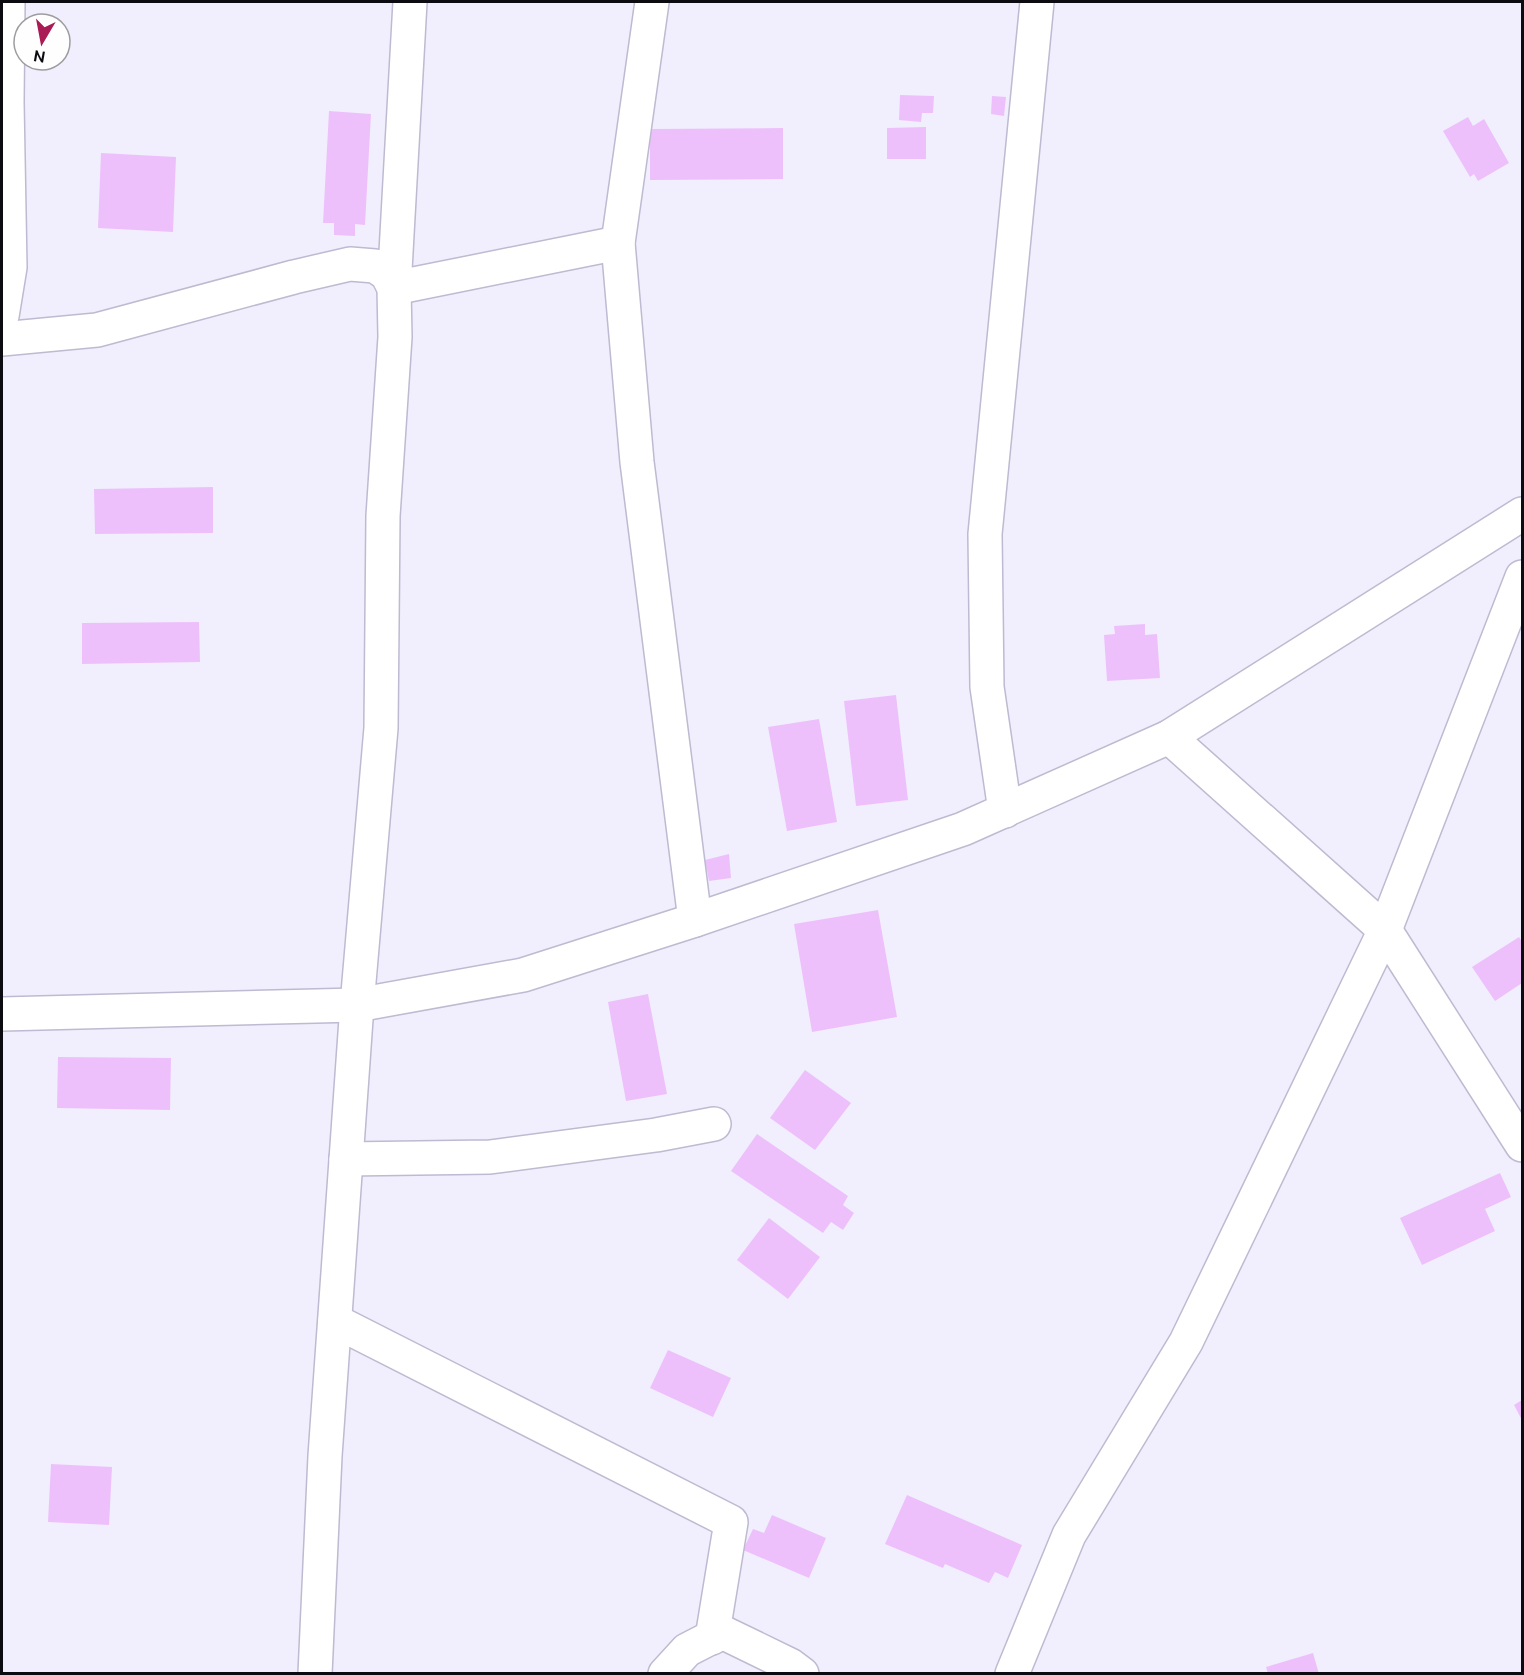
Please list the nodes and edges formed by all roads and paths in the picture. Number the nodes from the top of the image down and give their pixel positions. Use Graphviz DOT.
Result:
graph roads {
  1 [pos="8,2"];
  2 [pos="410,2"];
  3 [pos="652,2"];
  4 [pos="1037,2"];
  5 [pos="4,68"];
  6 [pos="618,243"];
  7 [pos="394,288"];
  8 [pos="2,315"];
  9 [pos="2,339"];
  10 [pos="1522,514"];
  11 [pos="1522,576"];
  12 [pos="1169,737"];
  13 [pos="1005,811"];
  14 [pos="695,920"];
  15 [pos="1385,930"];
  16 [pos="357,1005"];
  17 [pos="2,1014"];
  18 [pos="714,1124"];
  19 [pos="1522,1144"];
  20 [pos="346,1159"];
  21 [pos="335,1321"];
  22 [pos="712,1638"];
  23 [pos="315,1674"];
  24 [pos="665,1674"];
  25 [pos="802,1674"];
  26 [pos="1012,1674"];
  1 -- 5 [label="street"];
  2 -- 7 [label="street"];
  3 -- 6 [label="street"];
  4 -- 13 [label="street"];
  5 -- 8 [label="street"];
  6 -- 7 [label="street"];
  6 -- 14 [label="street"];
  7 -- 9 [label="street"];
  7 -- 16 [label="street"];
  10 -- 12 [label="street"];
  11 -- 15 [label="street"];
  12 -- 13 [label="street"];
  12 -- 15 [label="street"];
  13 -- 14 [label="street"];
  14 -- 16 [label="street"];
  15 -- 19 [label="street"];
  15 -- 26 [label="street"];
  16 -- 17 [label="street"];
  16 -- 20 [label="street"];
  18 -- 20 [label="street"];
  20 -- 21 [label="street"];
  21 -- 22 [label="street"];
  21 -- 23 [label="street"];
  22 -- 24 [label="street"];
  22 -- 25 [label="street"];
}
